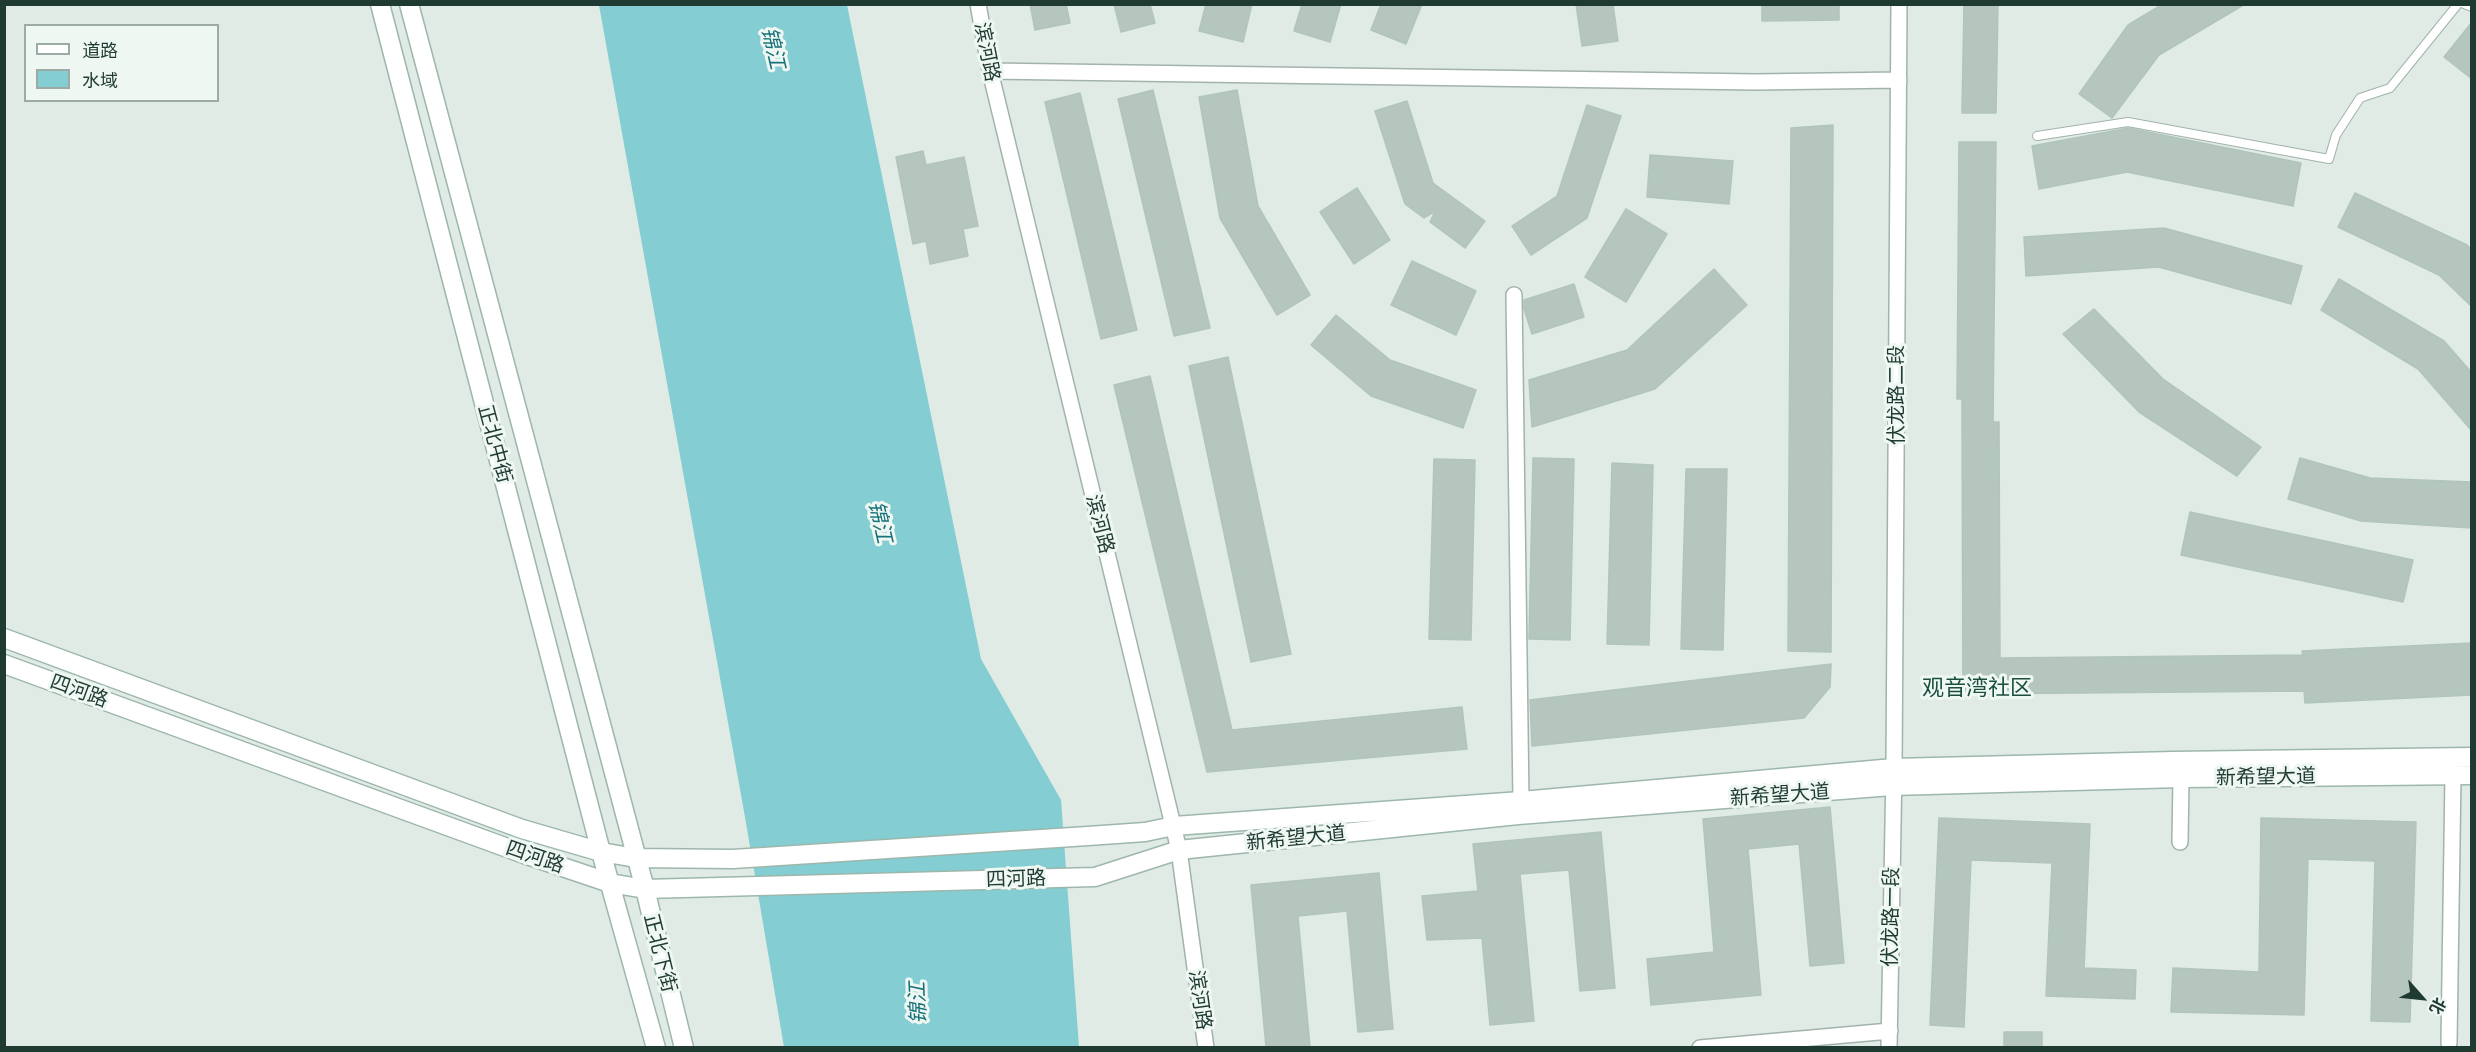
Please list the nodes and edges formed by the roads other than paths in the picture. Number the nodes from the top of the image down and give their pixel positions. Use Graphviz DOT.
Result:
graph roads {
  1 [pos="380,4"];
  2 [pos="409,4"];
  3 [pos="978,4"];
  4 [pos="1899,4"];
  5 [pos="2458,4"];
  6 [pos="2464,4"];
  7 [pos="2472,7"];
  8 [pos="990,71"];
  9 [pos="1899,80"];
  10 [pos="2037,136"];
  11 [pos="1514,295"];
  12 [pos="4,638"];
  13 [pos="4,664"];
  14 [pos="2472,757"];
  15 [pos="1894,768"];
  16 [pos="2453,775"];
  17 [pos="2472,775"];
  18 [pos="2181,778"];
  19 [pos="1892,786"];
  20 [pos="1521,801"];
  21 [pos="1174,826"];
  22 [pos="2180,842"];
  23 [pos="1179,850"];
  24 [pos="601,852"];
  25 [pos="636,858"];
  26 [pos="1095,877"];
  27 [pos="610,883"];
  28 [pos="645,889"];
  29 [pos="1890,1031"];
  30 [pos="2449,1043"];
  31 [pos="656,1047"];
  32 [pos="684,1047"];
  33 [pos="1206,1047"];
  34 [pos="1700,1047"];
  35 [pos="1889,1047"];
  1 -- 24 [label="street, 正北中街"];
  2 -- 25 [label="street, 正北中街"];
  3 -- 8 [label="street, 滨河路"];
  4 -- 9 [label="street, 伏龙路二段"];
  5 -- 10 [label="lane"];
  6 -- 7 [label="lane"];
  8 -- 9 [label="street"];
  8 -- 21 [label="street, 滨河路"];
  9 -- 15 [label="street, 伏龙路二段"];
  11 -- 20 [label="street"];
  12 -- 24 [label="street, 四河路"];
  13 -- 27 [label="street, 四河路"];
  14 -- 15 [label="street, 四河路"];
  15 -- 19 [label="street, 伏龙路二段"];
  15 -- 20 [label="street, 四河路"];
  16 -- 17 [label="street, 新希望大道"];
  16 -- 18 [label="street, 新希望大道"];
  16 -- 30 [label="street"];
  18 -- 19 [label="street, 新希望大道"];
  18 -- 22 [label="street"];
  19 -- 23 [label="street, 新希望大道"];
  19 -- 29 [label="street, 伏龙路一段"];
  20 -- 21 [label="street, 四河路"];
  21 -- 23 [label="street, 滨河路"];
  21 -- 25 [label="street, 四河路"];
  23 -- 26 [label="street, 新希望大道"];
  23 -- 33 [label="street, 滨河路"];
  24 -- 25 [label="street, 四河路"];
  24 -- 27 [label="street, 正北中街"];
  25 -- 28 [label="street, 正北下街"];
  26 -- 28 [label="street, 四河路"];
  27 -- 28 [label="street, 四河路"];
  27 -- 31 [label="street, 正北下街"];
  28 -- 32 [label="street, 正北下街"];
  29 -- 34 [label="street"];
  29 -- 35 [label="street, 伏龙路一段"];
}
